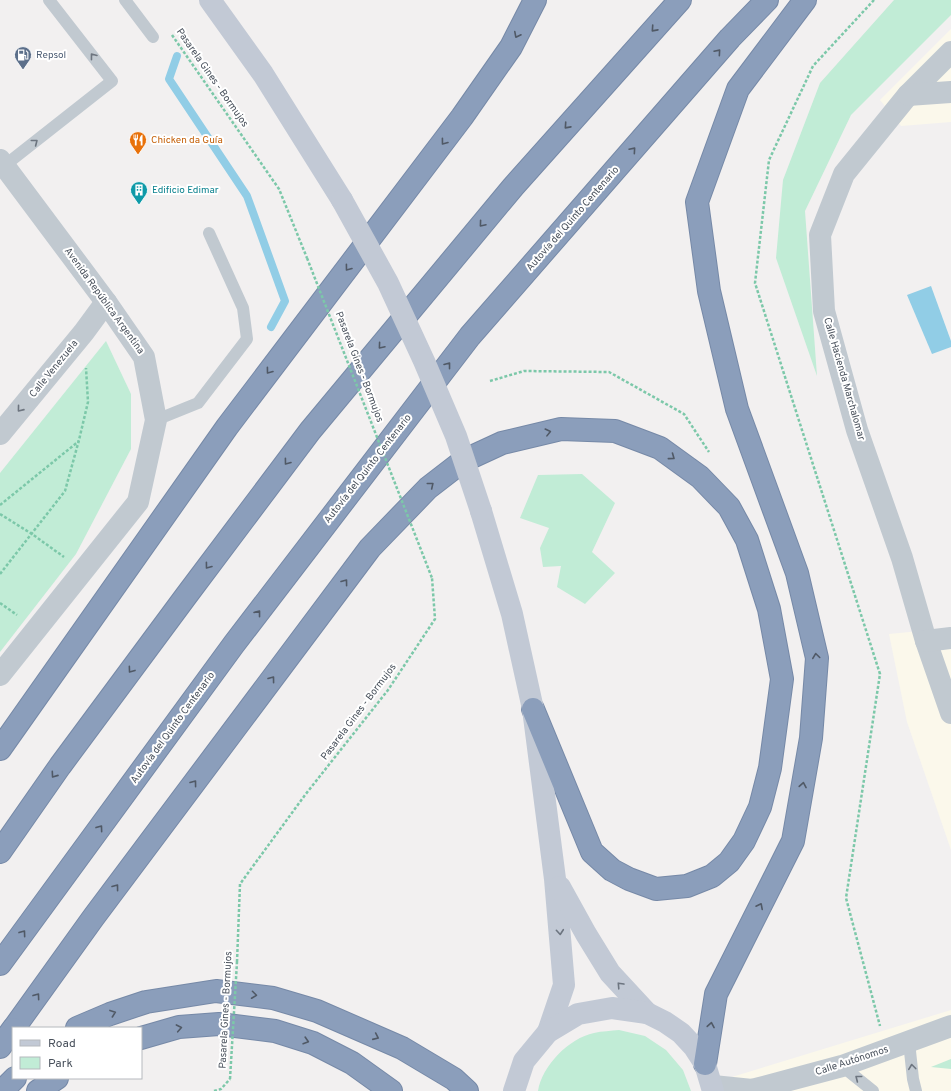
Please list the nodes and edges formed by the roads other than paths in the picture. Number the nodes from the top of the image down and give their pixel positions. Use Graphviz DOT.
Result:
graph roads {
  1 [pos="50,0"];
  2 [pos="125,0"];
  3 [pos="210,0"];
  4 [pos="535,0"];
  5 [pos="680,0"];
  6 [pos="767,0"];
  7 [pos="805,0"];
  8 [pos="153,37"];
  9 [pos="951,52"];
  10 [pos="951,92"];
  11 [pos="908,95"];
  12 [pos="1,166"];
  13 [pos="209,233"];
  14 [pos="106,302"];
  15 [pos="156,420"];
  16 [pos="0,434"];
  17 [pos="951,638"];
  18 [pos="926,641"];
  19 [pos="0,675"];
  20 [pos="533,710"];
  21 [pos="951,713"];
  22 [pos="0,749"];
  23 [pos="0,852"];
  24 [pos="555,879"];
  25 [pos="0,964"];
  26 [pos="647,1014"];
  27 [pos="951,1026"];
  28 [pos="14,1027"];
  29 [pos="79,1027"];
  30 [pos="12,1030"];
  31 [pos="548,1032"];
  32 [pos="142,1038"];
  33 [pos="908,1042"];
  34 [pos="0,1047"];
  35 [pos="705,1064"];
  36 [pos="842,1066"];
  37 [pos="14,1079"];
  38 [pos="56,1079"];
  39 [pos="713,1088"];
  40 [pos="751,1090"];
  41 [pos="2,1091"];
  42 [pos="38,1091"];
  43 [pos="391,1091"];
  44 [pos="467,1091"];
  45 [pos="514,1091"];
  46 [pos="873,1091"];
  47 [pos="916,1091"];
  12 -- 1 [label="lane, one-way"];
  2 -- 8 [label="lane"];
  3 -- 20 [label="main road, bridge"];
  4 -- 22 [label="highway, one-way"];
  5 -- 23 [label="highway, one-way"];
  25 -- 6 [label="highway, Autovía del Quinto Centenario, one-way"];
  35 -- 7 [label="highway, one-way"];
  9 -- 11 [label="street, Calle Hacienda Marchalomar"];
  10 -- 11 [label="street"];
  11 -- 18 [label="street, Calle Hacienda Marchalomar"];
  12 -- 14 [label="street, Avenida República Argentina"];
  13 -- 15 [label="lane"];
  14 -- 15 [label="street, Avenida República Argentina"];
  14 -- 16 [label="street, Calle Venezuela, one-way"];
  15 -- 19 [label="street, Avenida República Argentina"];
  17 -- 18 [label="street"];
  18 -- 21 [label="street, Calle Hacienda Marchalomar"];
  20 -- 24 [label="main road"];
  28 -- 20 [label="highway, one-way"];
  26 -- 24 [label="main road, one-way"];
  24 -- 31 [label="main road, one-way"];
  26 -- 31 [label="main road"];
  26 -- 35 [label="main road"];
  27 -- 33 [label="street, Calle Autónomos"];
  29 -- 44 [label="highway, one-way"];
  30 -- 34 [label="highway"];
  31 -- 45 [label="main road"];
  32 -- 43 [label="highway, one-way"];
  33 -- 36 [label="street, Calle Autónomos"];
  47 -- 33 [label="lane, one-way"];
  35 -- 39 [label="main road"];
  36 -- 40 [label="street, Calle Autónomos"];
  46 -- 36 [label="lane, one-way"];
  37 -- 41 [label="highway"];
  38 -- 42 [label="highway"];
  39 -- 40 [label="street, Calle Autónomos"];
}
